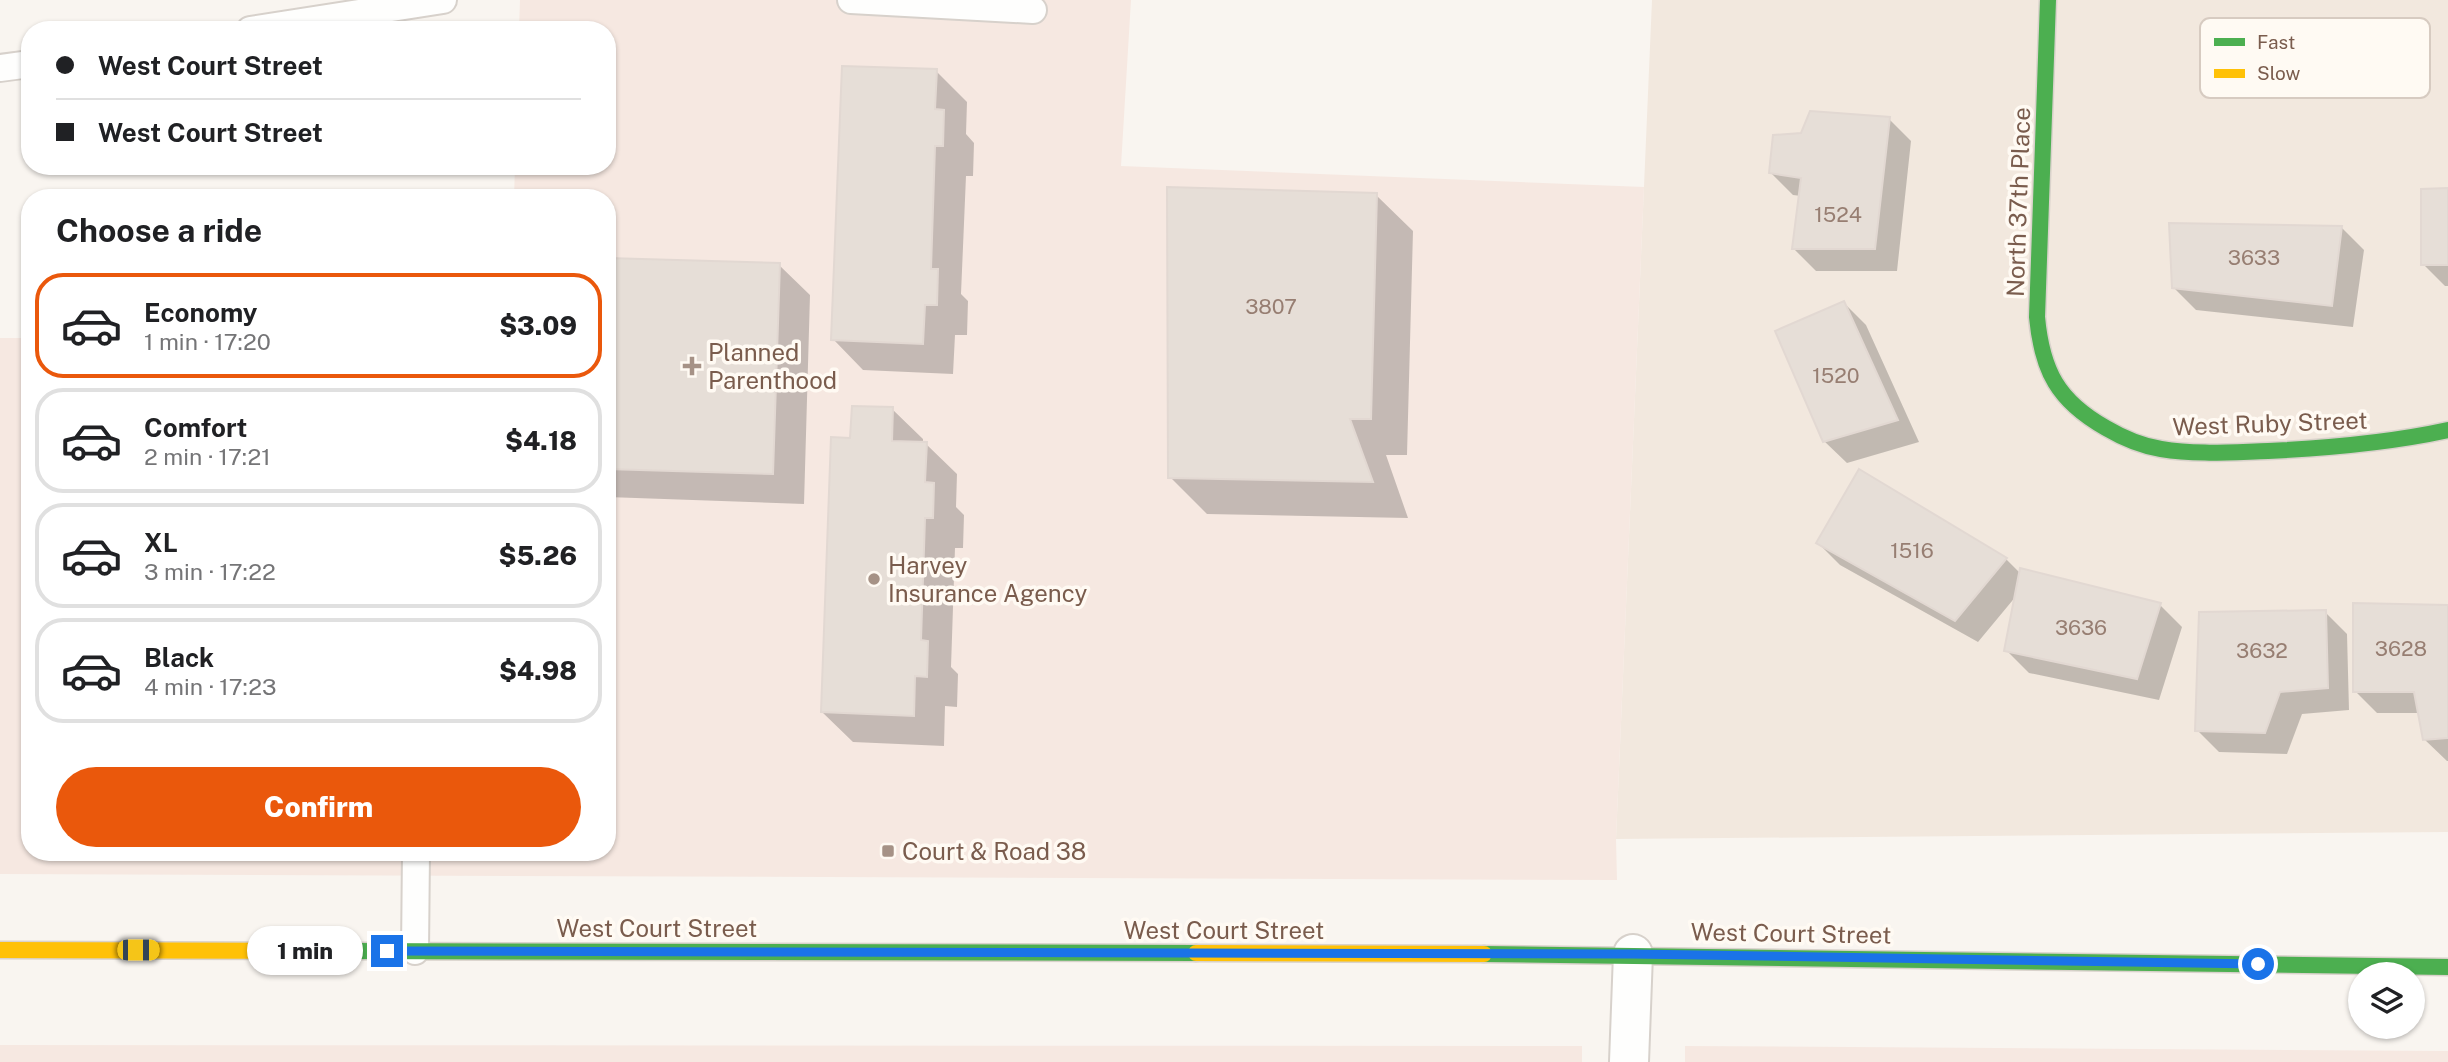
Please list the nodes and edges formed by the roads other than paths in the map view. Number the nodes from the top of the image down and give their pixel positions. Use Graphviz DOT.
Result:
graph roads {
  1 [pos="443,0"];
  2 [pos="851,0"];
  3 [pos="2048,0"];
  4 [pos="1033,10"];
  5 [pos="308,21"];
  6 [pos="21,65"];
  7 [pos="0,68"];
  8 [pos="2064,399"];
  9 [pos="2448,430"];
  10 [pos="416,861"];
  11 [pos="0,950"];
  12 [pos="415,951"];
  13 [pos="1633,954"];
  14 [pos="2448,967"];
  15 [pos="1629,1062"];
  1 -- 5 [label="lane"];
  2 -- 4 [label="lane"];
  3 -- 8 [label="main road, North 37th Place"];
  6 -- 7 [label="lane"];
  8 -- 9 [label="main road, West Ruby Street"];
  10 -- 12 [label="lane"];
  11 -- 12 [label="main road, West Court Street"];
  12 -- 13 [label="main road, West Court Street"];
  13 -- 14 [label="main road, West Court Street"];
  13 -- 15 [label="street"];
}
